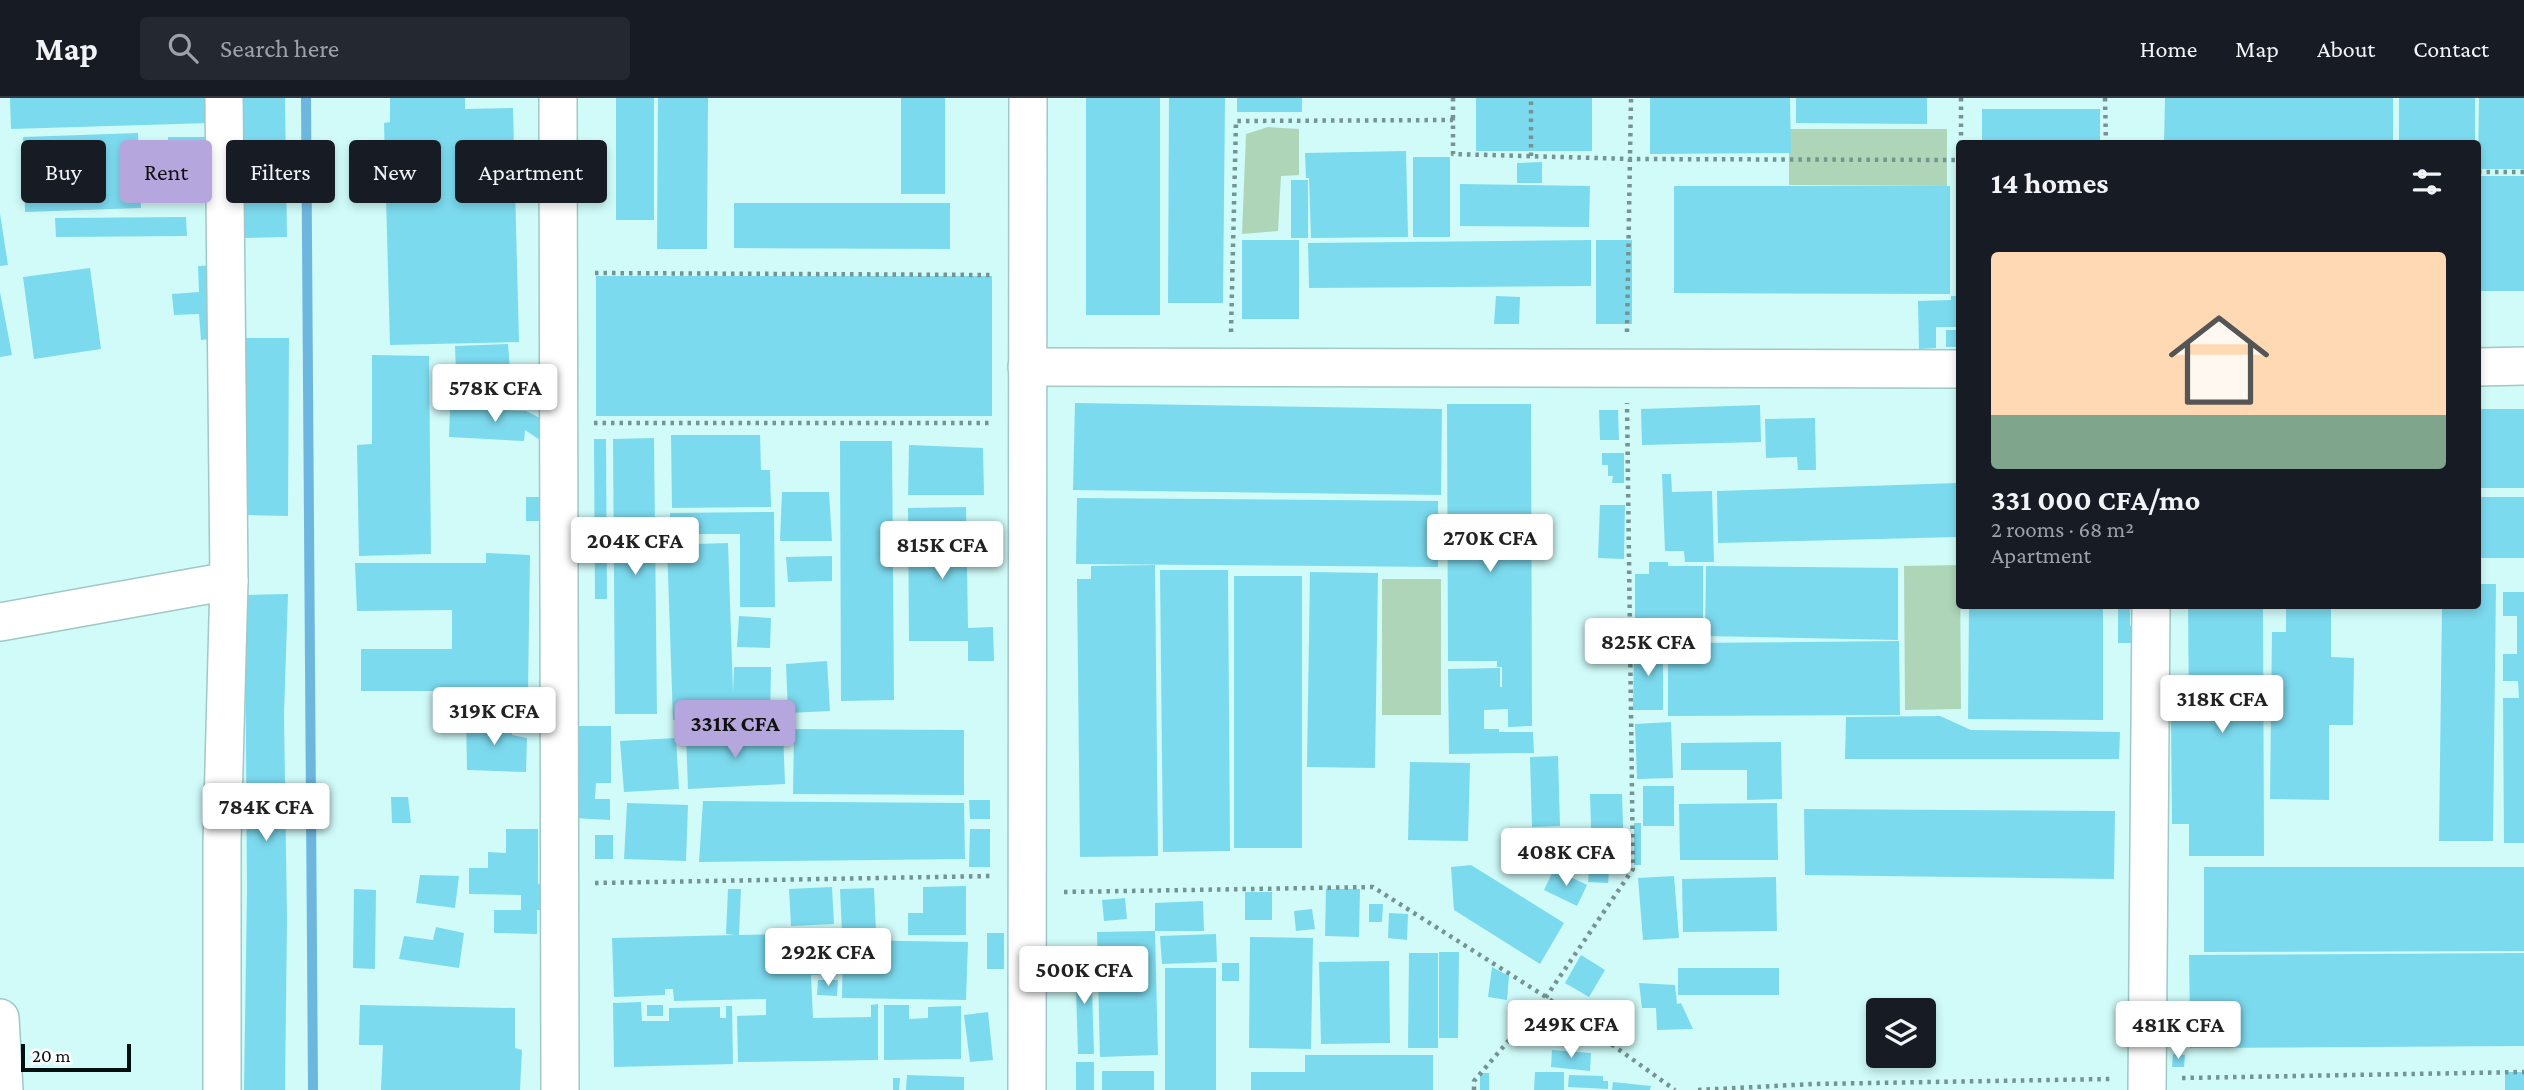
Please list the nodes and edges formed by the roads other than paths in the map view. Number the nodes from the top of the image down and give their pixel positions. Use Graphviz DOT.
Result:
graph roads {
  1 [pos="224,98"];
  2 [pos="558,98"];
  3 [pos="1028,98"];
  4 [pos="2524,366"];
  5 [pos="1027,367"];
  6 [pos="2481,367"];
  7 [pos="1956,369"];
  8 [pos="229,581"];
  9 [pos="2151,609"];
  10 [pos="0,622"];
  11 [pos="0,1018"];
  12 [pos="4,1090"];
  13 [pos="222,1090"];
  14 [pos="561,1090"];
  15 [pos="1027,1090"];
  16 [pos="2147,1090"];
  1 -- 8 [label="street"];
  2 -- 14 [label="street"];
  3 -- 5 [label="street"];
  4 -- 6 [label="street"];
  5 -- 7 [label="street"];
  5 -- 15 [label="street"];
  8 -- 10 [label="street"];
  8 -- 13 [label="street"];
  9 -- 16 [label="street"];
  11 -- 12 [label="street"];
}
